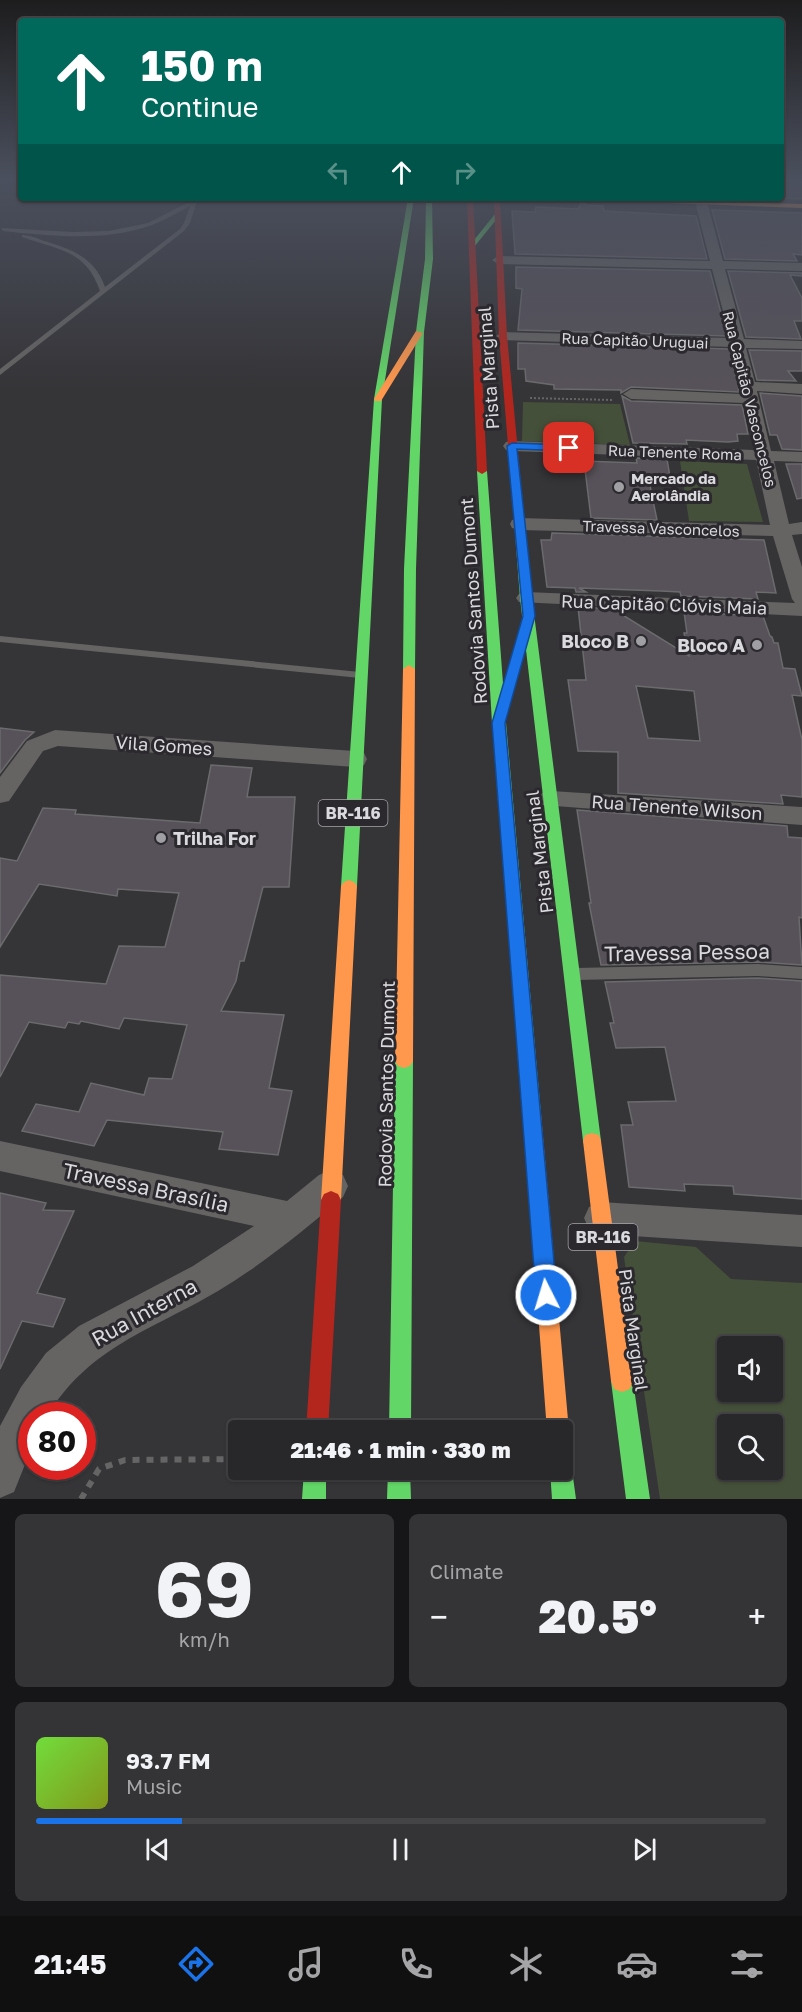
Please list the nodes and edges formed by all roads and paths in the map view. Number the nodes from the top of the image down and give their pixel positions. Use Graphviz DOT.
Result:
graph roads {
  1 [pos="62,250"];
  2 [pos="156,250"];
  3 [pos="402,250"];
  4 [pos="429,250"];
  5 [pos="472,250"];
  6 [pos="498,250"];
  7 [pos="713,250"];
  8 [pos="498,260"];
  9 [pos="716,266"];
  10 [pos="802,267"];
  11 [pos="103,291"];
  12 [pos="420,332"];
  13 [pos="503,336"];
  14 [pos="738,343"];
  15 [pos="802,345"];
  16 [pos="0,373"];
  17 [pos="802,389"];
  18 [pos="749,393"];
  19 [pos="631,394"];
  20 [pos="508,398"];
  21 [pos="378,399"];
  22 [pos="612,400"];
  23 [pos="512,446"];
  24 [pos="764,456"];
  25 [pos="802,457"];
  26 [pos="519,524"];
  27 [pos="802,528"];
  28 [pos="781,531"];
  29 [pos="802,599"];
  30 [pos="528,607"];
  31 [pos="802,610"];
  32 [pos="0,639"];
  33 [pos="360,675"];
  34 [pos="499,723"];
  35 [pos="356,759"];
  36 [pos="0,795"];
  37 [pos="551,799"];
  38 [pos="802,816"];
  39 [pos="802,973"];
  40 [pos="572,974"];
  41 [pos="0,1156"];
  42 [pos="333,1184"];
  43 [pos="292,1218"];
  44 [pos="601,1218"];
  45 [pos="802,1231"];
  46 [pos="318,1420"];
  47 [pos="400,1420"];
  48 [pos="557,1420"];
  49 [pos="228,1459"];
  50 [pos="0,1478"];
  51 [pos="315,1480"];
  52 [pos="399,1480"];
  53 [pos="562,1480"];
  54 [pos="81,1499"];
  55 [pos="314,1499"];
  56 [pos="399,1499"];
  57 [pos="564,1499"];
  58 [pos="638,1499"];
  1 -- 11 [label="lane"];
  2 -- 11 [label="lane"];
  3 -- 21 [label="main road, BR-116"];
  4 -- 12 [label="main road, Rodovia Santos Dumont / BR-116"];
  5 -- 34 [label="main road, Rodovia Santos Dumont / BR-116"];
  6 -- 8 [label="main road, Pista Marginal / BR-116"];
  7 -- 9 [label="street, Rua Capitão Vasconcelos"];
  8 -- 9 [label="street"];
  8 -- 13 [label="main road, Pista Marginal / BR-116"];
  9 -- 10 [label="street"];
  9 -- 14 [label="street, Rua Capitão Vasconcelos"];
  11 -- 16 [label="lane"];
  12 -- 21 [label="main road"];
  12 -- 47 [label="main road, Rodovia Santos Dumont / BR-116"];
  13 -- 14 [label="street, Rua Capitão Uruguai"];
  13 -- 20 [label="main road, Pista Marginal / BR-116"];
  14 -- 15 [label="street, Rua Capitão Uruguai"];
  14 -- 18 [label="street, Rua Capitão Vasconcelos"];
  17 -- 18 [label="street"];
  18 -- 19 [label="street"];
  18 -- 24 [label="street, Rua Capitão Vasconcelos"];
  20 -- 22 [label="path"];
  20 -- 23 [label="main road, Pista Marginal / BR-116"];
  21 -- 33 [label="main road, BR-116"];
  23 -- 24 [label="street, Rua Tenente Roma"];
  23 -- 26 [label="main road, Pista Marginal / BR-116"];
  24 -- 25 [label="street, Rua Tenente Roma"];
  24 -- 28 [label="street, Rua Capitão Vasconcelos"];
  26 -- 28 [label="street, Travessa Vasconcelos"];
  26 -- 30 [label="main road, Pista Marginal / BR-116"];
  27 -- 28 [label="street, Travessa Vasconcelos"];
  28 -- 29 [label="street, Rua Capitão Vasconcelos"];
  30 -- 31 [label="street, Rua Capitão Clóvis Maia"];
  30 -- 34 [label="main road"];
  30 -- 37 [label="main road, Pista Marginal / BR-116"];
  32 -- 33 [label="lane"];
  33 -- 35 [label="main road, BR-116"];
  34 -- 48 [label="main road, Rodovia Santos Dumont / BR-116"];
  35 -- 36 [label="street, Vila Gomes"];
  35 -- 42 [label="main road, BR-116"];
  37 -- 38 [label="street, Rua Tenente Wilson"];
  37 -- 40 [label="main road, Pista Marginal / BR-116"];
  39 -- 40 [label="lane, Travessa Pessoa"];
  40 -- 44 [label="main road, Pista Marginal / BR-116"];
  41 -- 43 [label="street, Travessa Brasília"];
  42 -- 43 [label="street, Rua Interna"];
  42 -- 46 [label="main road, BR-116"];
  43 -- 50 [label="street, Rua Interna"];
  44 -- 45 [label="street"];
  44 -- 58 [label="main road, Pista Marginal / BR-116"];
  49 -- 54 [label="path"];
  51 -- 55 [label="main road"];
  52 -- 56 [label="main road"];
  53 -- 57 [label="main road"];
}
